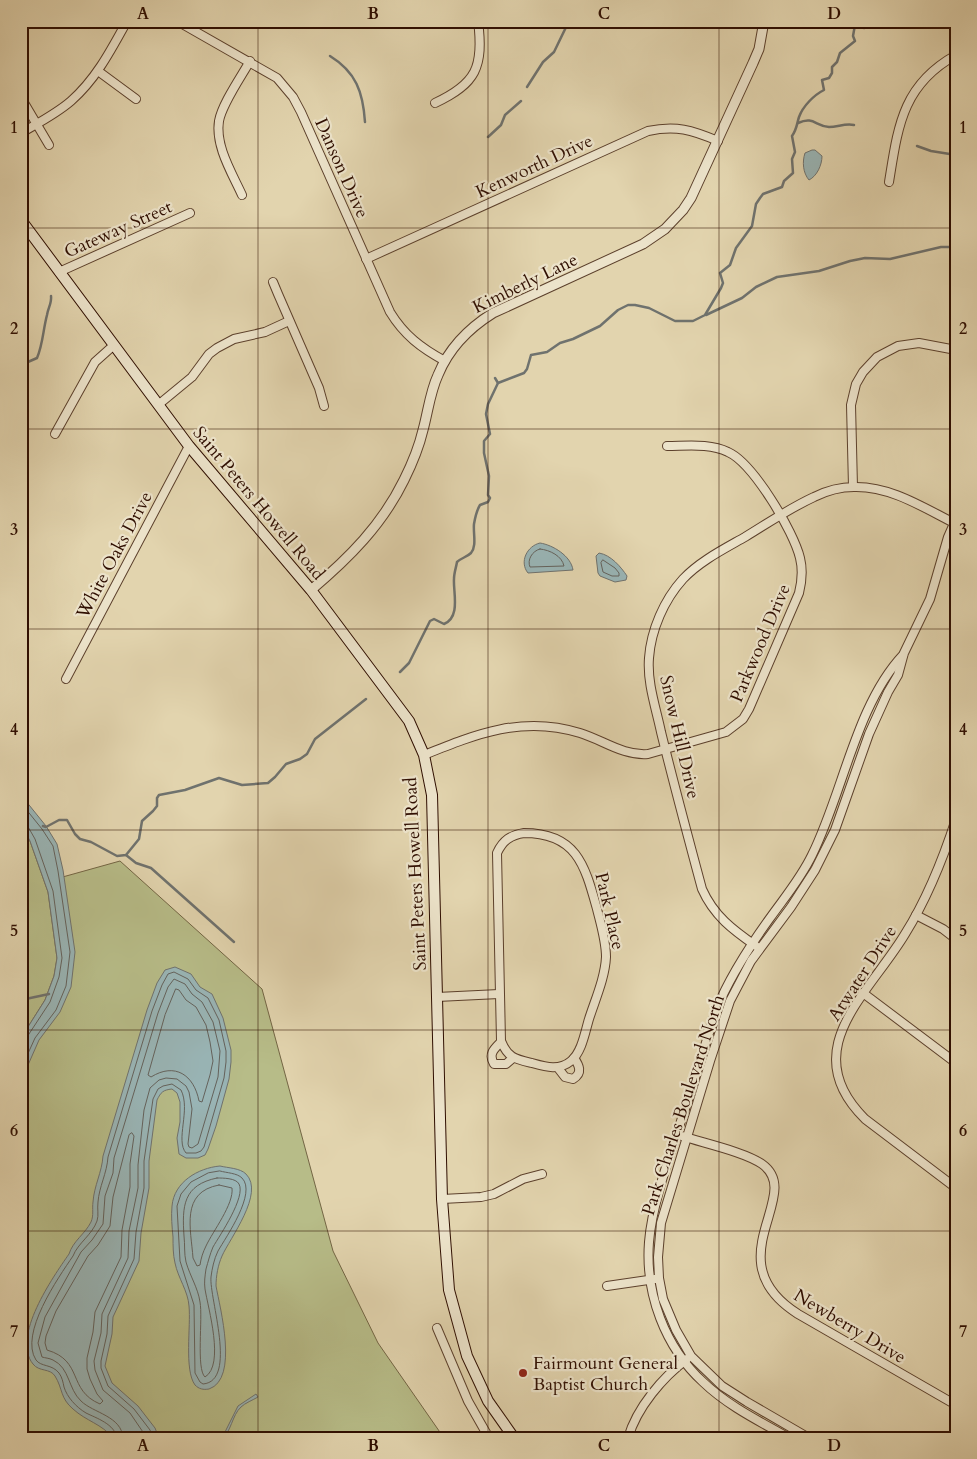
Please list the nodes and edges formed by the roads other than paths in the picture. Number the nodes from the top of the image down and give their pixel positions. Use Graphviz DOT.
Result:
graph roads {
  1 [pos="127,21"];
  2 [pos="177,21"];
  3 [pos="478,21"];
  4 [pos="764,21"];
  5 [pos="956,55"];
  6 [pos="250,61"];
  7 [pos="98,71"];
  8 [pos="136,99"];
  9 [pos="23,101"];
  10 [pos="434,103"];
  11 [pos="36,123"];
  12 [pos="21,132"];
  13 [pos="718,141"];
  14 [pos="49,145"];
  15 [pos="889,182"];
  16 [pos="242,195"];
  17 [pos="190,213"];
  18 [pos="21,220"];
  19 [pos="366,260"];
  20 [pos="59,272"];
  21 [pos="274,282"];
  22 [pos="289,321"];
  23 [pos="114,345"];
  24 [pos="956,350"];
  25 [pos="445,360"];
  26 [pos="158,405"];
  27 [pos="324,406"];
  28 [pos="55,434"];
  29 [pos="189,446"];
  30 [pos="667,446"];
  31 [pos="853,487"];
  32 [pos="780,516"];
  33 [pos="955,522"];
  34 [pos="311,590"];
  35 [pos="904,653"];
  36 [pos="66,679"];
  37 [pos="666,750"];
  38 [pos="424,755"];
  39 [pos="956,819"];
  40 [pos="825,826"];
  41 [pos="954,829"];
  42 [pos="835,830"];
  43 [pos="916,915"];
  44 [pos="956,938"];
  45 [pos="752,943"];
  46 [pos="760,948"];
  47 [pos="863,993"];
  48 [pos="499,994"];
  49 [pos="437,997"];
  50 [pos="501,1042"];
  51 [pos="513,1058"];
  52 [pos="574,1058"];
  53 [pos="956,1063"];
  54 [pos="558,1068"];
  55 [pos="677,1135"];
  56 [pos="686,1138"];
  57 [pos="542,1174"];
  58 [pos="956,1188"];
  59 [pos="442,1200"];
  60 [pos="659,1278"];
  61 [pos="650,1280"];
  62 [pos="607,1286"];
  63 [pos="437,1328"];
  64 [pos="691,1356"];
  65 [pos="684,1361"];
  66 [pos="956,1405"];
  67 [pos="489,1438"];
  68 [pos="514,1438"];
  69 [pos="628,1438"];
  70 [pos="788,1438"];
  71 [pos="809,1438"];
  1 -- 7 [label="street"];
  2 -- 6 [label="street, Danson Drive"];
  3 -- 10 [label="street"];
  4 -- 13 [label="street, Kimberly Lane"];
  5 -- 15 [label="street"];
  6 -- 16 [label="street"];
  6 -- 19 [label="street, Danson Drive"];
  7 -- 8 [label="street"];
  7 -- 11 [label="street"];
  9 -- 11 [label="street"];
  11 -- 12 [label="street"];
  11 -- 14 [label="street"];
  13 -- 19 [label="street, Kenworth Drive"];
  13 -- 25 [label="street, Kimberly Lane"];
  17 -- 20 [label="street, Gateway Street"];
  18 -- 20 [label="main road, Saint Peters Howell Road"];
  19 -- 25 [label="street, Danson Drive"];
  20 -- 23 [label="main road, Saint Peters Howell Road"];
  21 -- 22 [label="street"];
  22 -- 26 [label="street"];
  22 -- 27 [label="street"];
  23 -- 26 [label="main road, Saint Peters Howell Road"];
  23 -- 28 [label="street"];
  24 -- 31 [label="street"];
  25 -- 34 [label="street, Kimberly Lane"];
  26 -- 29 [label="main road, Saint Peters Howell Road"];
  29 -- 34 [label="main road, Saint Peters Howell Road"];
  29 -- 36 [label="street, White Oaks Drive"];
  30 -- 32 [label="street, Parkwood Drive"];
  31 -- 32 [label="street, Snow Hill Drive"];
  31 -- 33 [label="street, Snow Hill Drive"];
  32 -- 37 [label="street, Snow Hill Drive"];
  32 -- 37 [label="street, Parkwood Drive"];
  33 -- 35 [label="street, Park Charles Boulevard North"];
  34 -- 38 [label="main road, Saint Peters Howell Road"];
  35 -- 40 [label="street, Park Charles Boulevard North"];
  35 -- 42 [label="street, Park Charles Boulevard North"];
  37 -- 38 [label="street, Parkwood Drive"];
  37 -- 45 [label="street, Snow Hill Drive"];
  38 -- 49 [label="main road, Saint Peters Howell Road"];
  39 -- 41 [label="street, Atwater Drive"];
  40 -- 42 [label="street"];
  40 -- 45 [label="street, Park Charles Boulevard North"];
  41 -- 43 [label="street, Atwater Drive"];
  42 -- 46 [label="street, Park Charles Boulevard North"];
  43 -- 44 [label="street"];
  43 -- 47 [label="street, Atwater Drive"];
  45 -- 46 [label="street, Snow Hill Drive"];
  45 -- 55 [label="street, Park Charles Boulevard North"];
  46 -- 56 [label="street, Park Charles Boulevard North"];
  47 -- 53 [label="street"];
  47 -- 58 [label="street, Atwater Drive"];
  48 -- 49 [label="street"];
  48 -- 50 [label="street, Park Place"];
  48 -- 52 [label="street, Park Place"];
  49 -- 59 [label="main road, Saint Peters Howell Road"];
  50 -- 51 [label="street"];
  50 -- 51 [label="street, Park Place"];
  51 -- 54 [label="street, Park Place"];
  52 -- 54 [label="street"];
  52 -- 54 [label="street, Park Place"];
  55 -- 56 [label="street, Newberry Drive"];
  55 -- 61 [label="street, Park Charles Boulevard North"];
  56 -- 60 [label="street, Park Charles Boulevard North"];
  56 -- 66 [label="street, Newberry Drive"];
  57 -- 59 [label="street"];
  59 -- 68 [label="main road, Saint Peters Howell Road"];
  60 -- 61 [label="street"];
  60 -- 64 [label="street, Park Charles Boulevard North"];
  61 -- 62 [label="street"];
  61 -- 65 [label="street, Park Charles Boulevard North"];
  63 -- 67 [label="street"];
  64 -- 65 [label="street"];
  64 -- 71 [label="street, Park Charles Boulevard North"];
  65 -- 69 [label="street"];
  65 -- 70 [label="street, Park Charles Boulevard North"];
}
